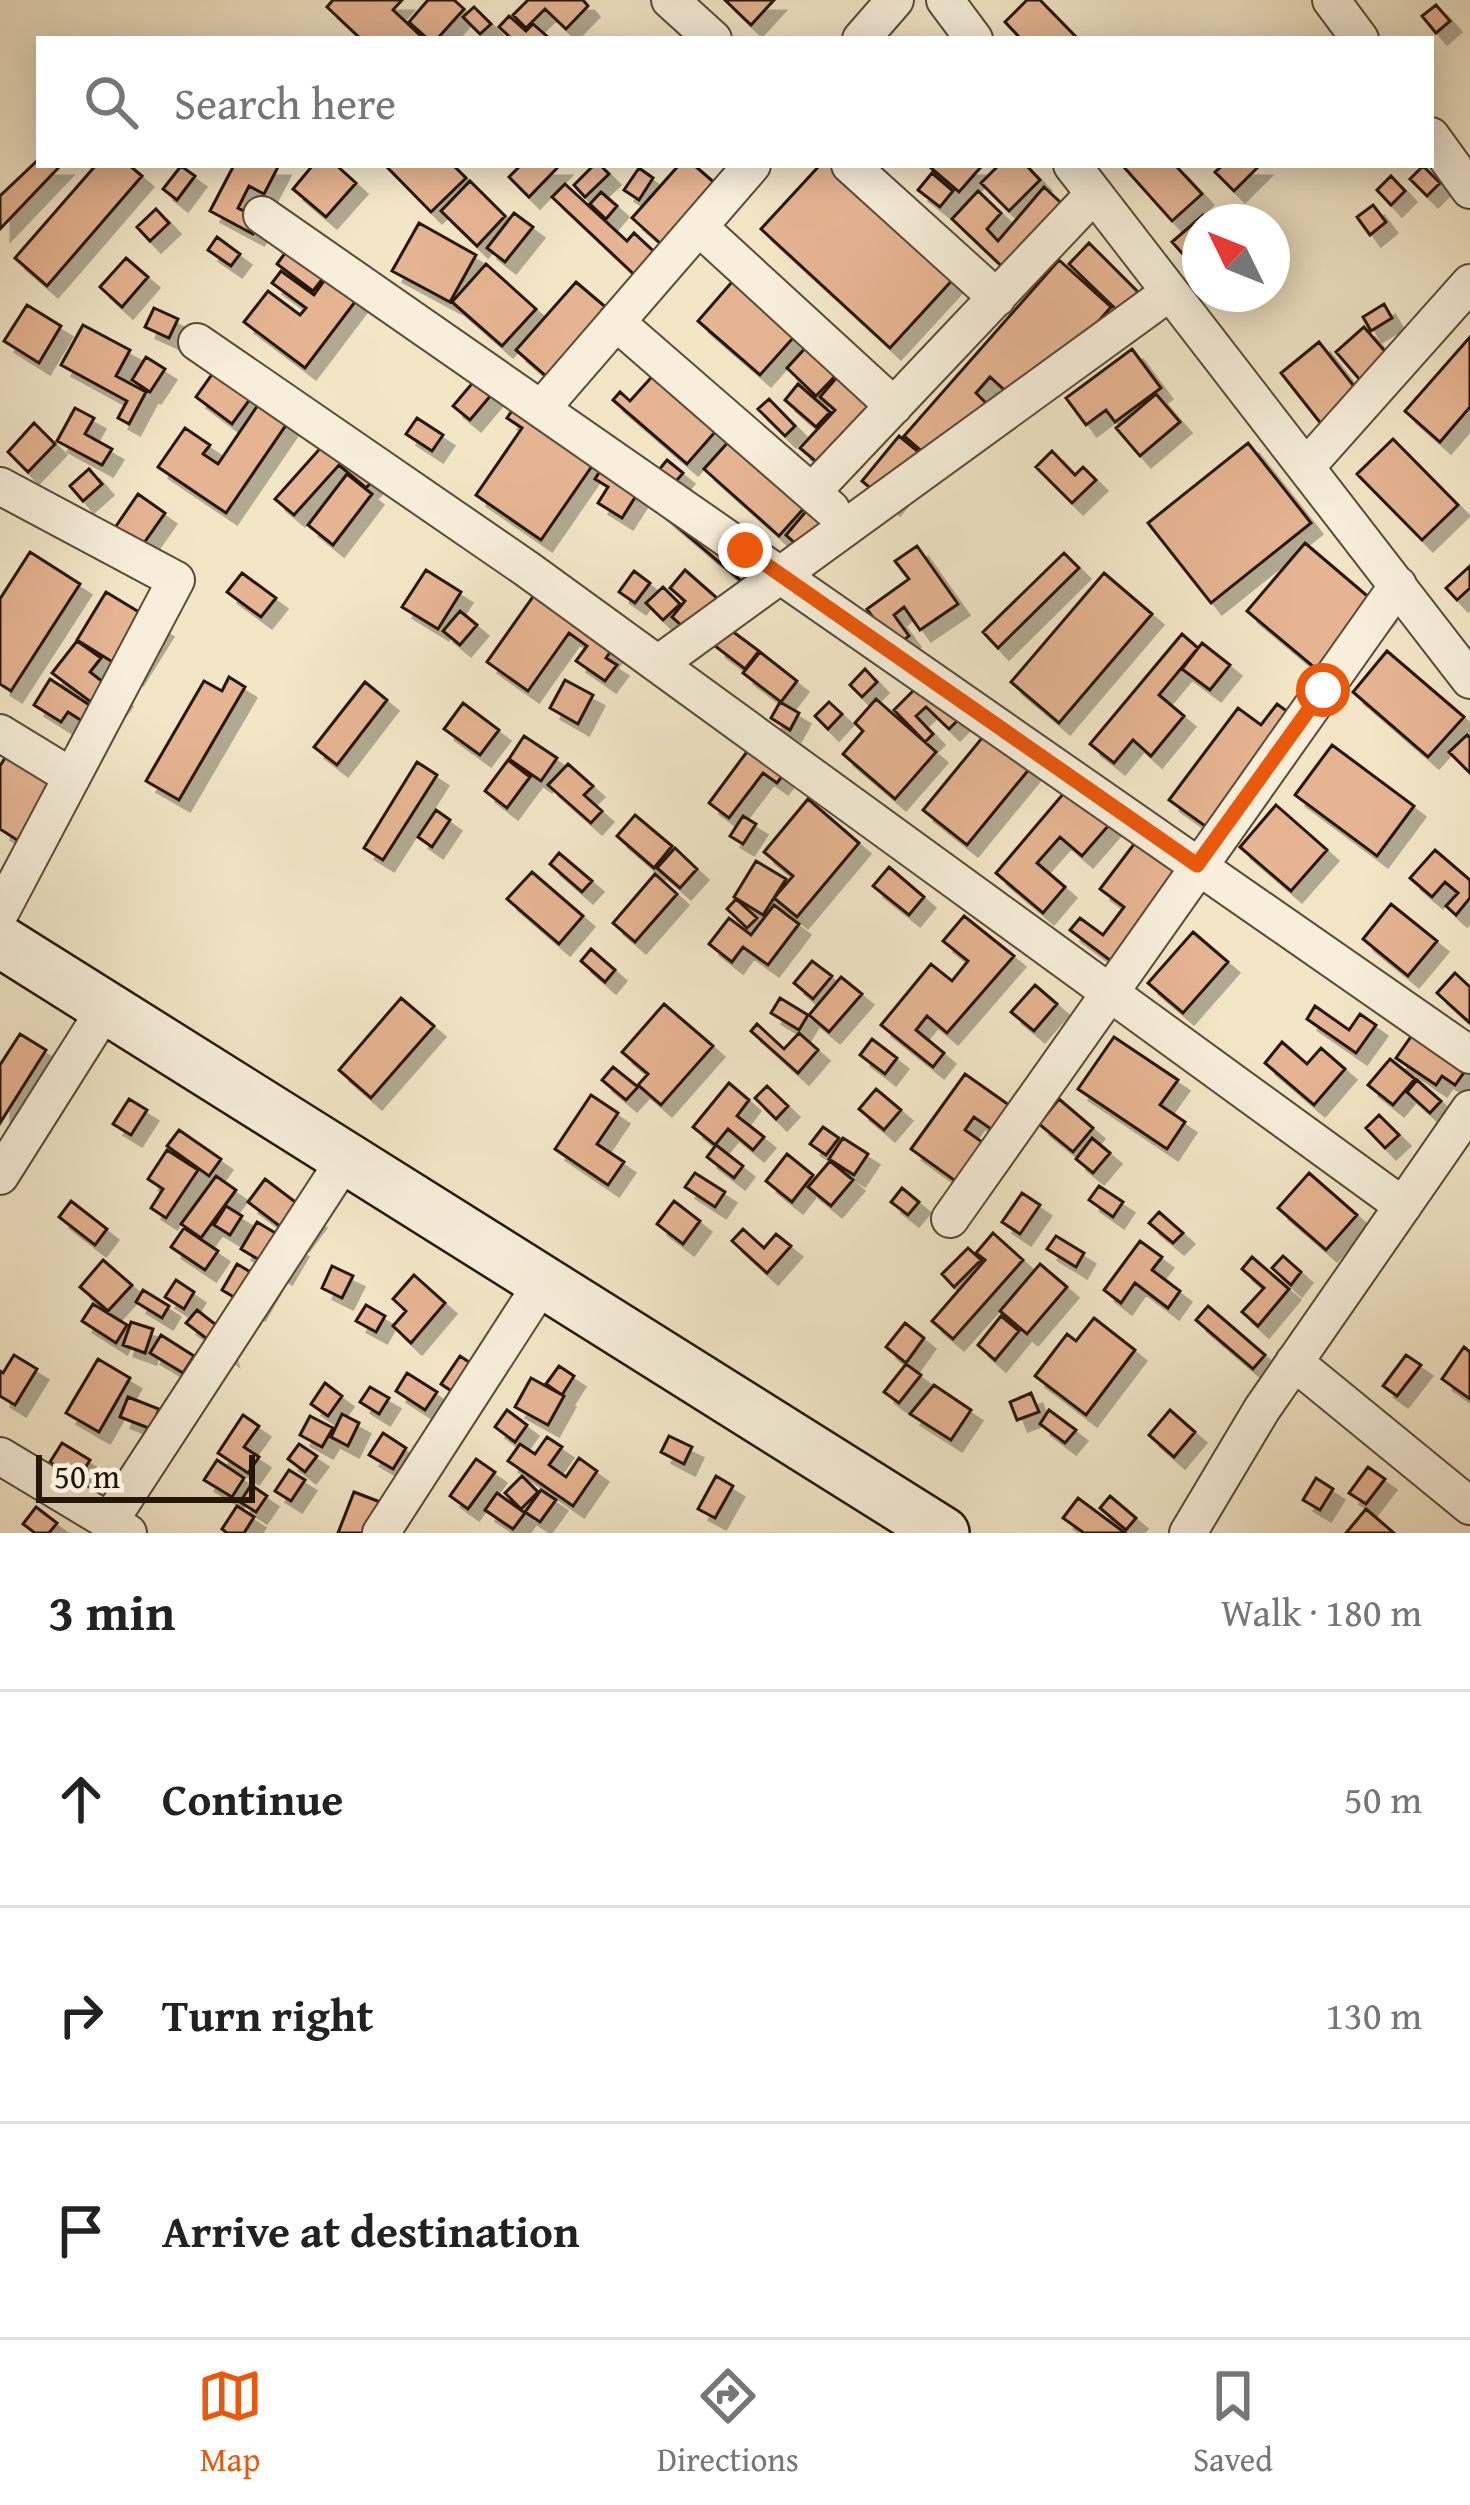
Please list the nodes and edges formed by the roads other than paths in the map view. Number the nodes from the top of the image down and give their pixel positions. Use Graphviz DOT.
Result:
graph roads {
  1 [pos="670,0"];
  2 [pos="895,0"];
  3 [pos="946,0"];
  4 [pos="1331,0"];
  5 [pos="709,36"];
  6 [pos="864,36"];
  7 [pos="972,36"];
  8 [pos="1358,36"];
  9 [pos="1434,140"];
  10 [pos="749,168"];
  11 [pos="853,168"];
  12 [pos="1074,168"];
  13 [pos="1470,190"];
  14 [pos="1094,194"];
  15 [pos="262,215"];
  16 [pos="699,227"];
  17 [pos="1470,283"];
  18 [pos="1170,292"];
  19 [pos="997,298"];
  20 [pos="616,322"];
  21 [pos="197,342"];
  22 [pos="894,406"];
  23 [pos="542,409"];
  24 [pos="1306,467"];
  25 [pos="0,486"];
  26 [pos="812,492"];
  27 [pos="849,525"];
  28 [pos="779,574"];
  29 [pos="1398,586"];
  30 [pos="1463,654"];
  31 [pos="658,664"];
  32 [pos="0,733"];
  33 [pos="72,778"];
  34 [pos="1197,865"];
  35 [pos="0,914"];
  36 [pos="0,941"];
  37 [pos="1110,993"];
  38 [pos="106,1008"];
  39 [pos="1470,1055"];
  40 [pos="1470,1109"];
  41 [pos="346,1158"];
  42 [pos="0,1176"];
  43 [pos="1402,1206"];
  44 [pos="950,1219"];
  45 [pos="543,1282"];
  46 [pos="1294,1362"];
  47 [pos="0,1456"];
  48 [pos="1470,1506"];
  49 [pos="118,1527"];
  50 [pos="381,1533"];
  51 [pos="943,1533"];
  52 [pos="1188,1533"];
  1 -- 5 [label="street"];
  2 -- 6 [label="street"];
  3 -- 7 [label="street"];
  4 -- 8 [label="street"];
  9 -- 13 [label="street"];
  10 -- 16 [label="street"];
  11 -- 19 [label="street"];
  12 -- 14 [label="street"];
  14 -- 18 [label="street"];
  14 -- 19 [label="street"];
  15 -- 23 [label="street"];
  16 -- 20 [label="street"];
  16 -- 22 [label="street"];
  17 -- 24 [label="street"];
  18 -- 24 [label="street"];
  18 -- 27 [label="street"];
  19 -- 22 [label="street"];
  20 -- 23 [label="street"];
  20 -- 26 [label="street"];
  21 -- 31 [label="street"];
  22 -- 26 [label="street"];
  23 -- 28 [label="street"];
  24 -- 29 [label="street"];
  25 -- 33 [label="street"];
  26 -- 27 [label="street"];
  27 -- 28 [label="street"];
  28 -- 31 [label="street"];
  28 -- 34 [label="street"];
  29 -- 30 [label="street"];
  29 -- 34 [label="street"];
  31 -- 37 [label="street"];
  32 -- 33 [label="street"];
  33 -- 35 [label="street"];
  34 -- 37 [label="street"];
  34 -- 39 [label="street"];
  36 -- 38 [label="street"];
  37 -- 43 [label="street"];
  37 -- 44 [label="street"];
  38 -- 41 [label="street"];
  38 -- 42 [label="street"];
  40 -- 43 [label="street"];
  41 -- 45 [label="street"];
  41 -- 49 [label="street"];
  43 -- 46 [label="street"];
  45 -- 50 [label="street"];
  45 -- 51 [label="street"];
  46 -- 48 [label="street"];
  46 -- 52 [label="street"];
  47 -- 49 [label="street"];
}
